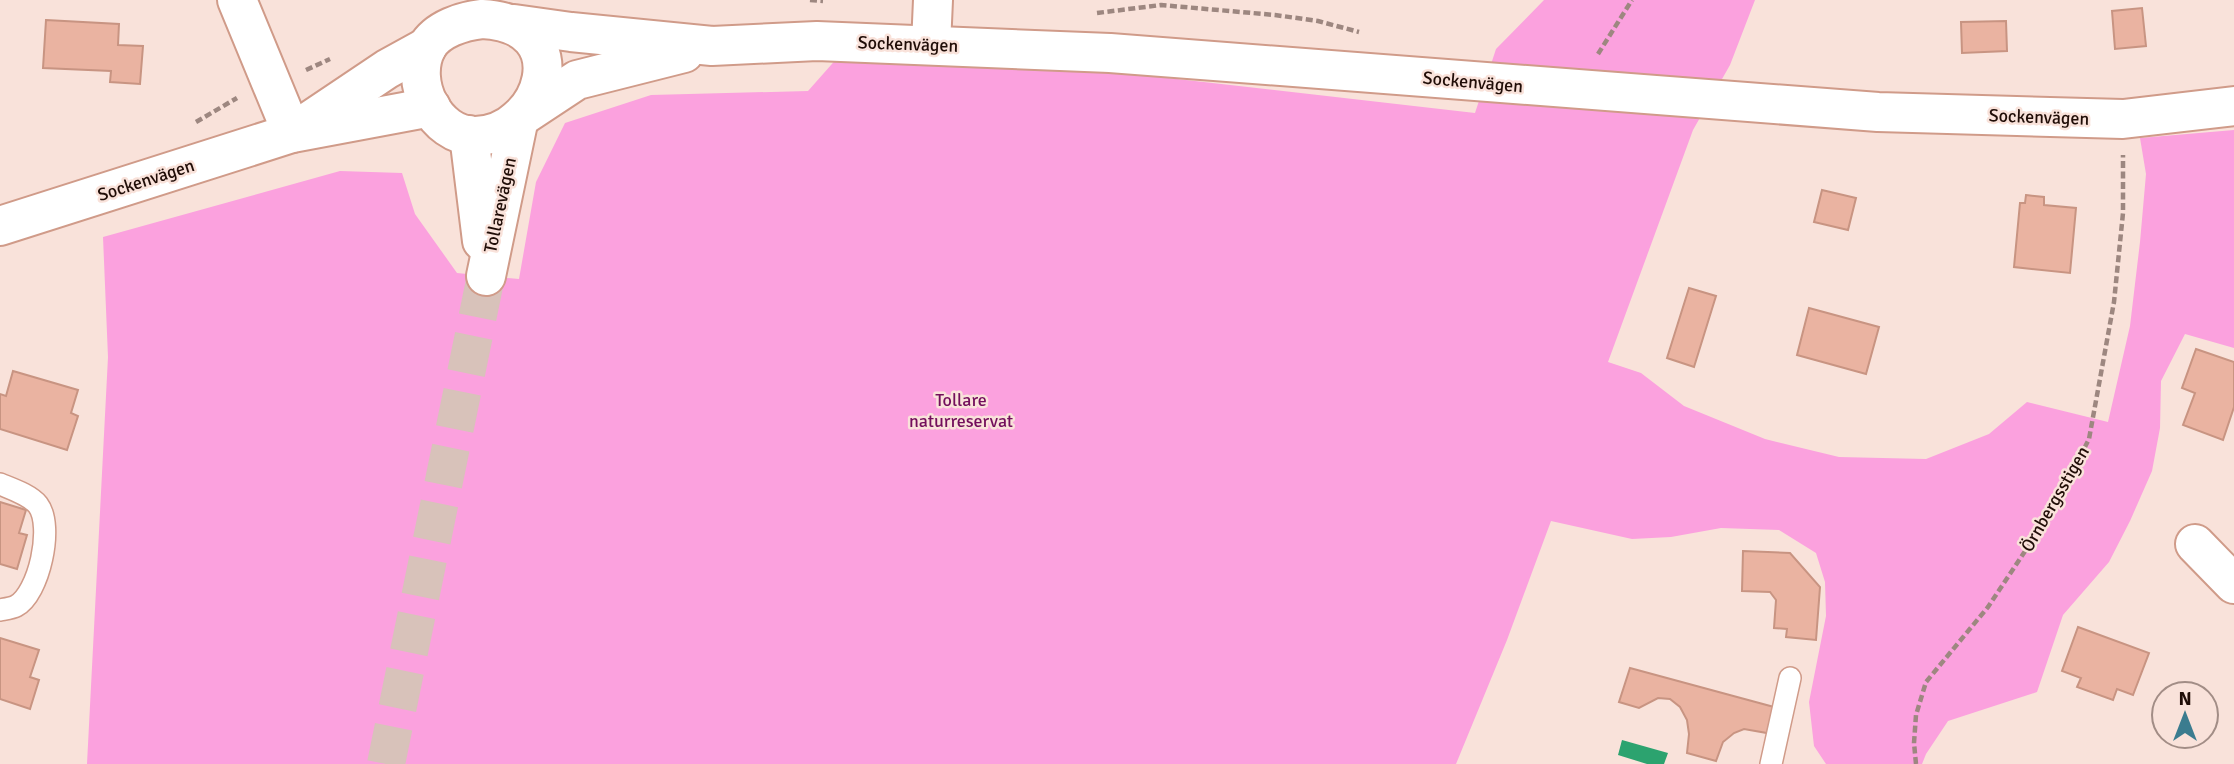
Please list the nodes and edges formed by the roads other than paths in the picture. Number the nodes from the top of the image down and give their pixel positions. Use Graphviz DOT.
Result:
graph roads {
  1 [pos="237,0"];
  2 [pos="933,0"];
  3 [pos="514,24"];
  4 [pos="931,45"];
  5 [pos="712,46"];
  6 [pos="427,47"];
  7 [pos="2234,106"];
  8 [pos="431,107"];
  9 [pos="519,118"];
  10 [pos="292,133"];
  11 [pos="468,135"];
  12 [pos="0,226"];
  13 [pos="0,484"];
  14 [pos="2195,544"];
  15 [pos="2234,584"];
  16 [pos="0,610"];
  17 [pos="1790,678"];
  18 [pos="1771,764"];
  1 -- 10 [label="street"];
  2 -- 4 [label="street"];
  3 -- 5 [label="street, Sockenvägen"];
  3 -- 6 [label="street"];
  3 -- 9 [label="street"];
  4 -- 5 [label="street, Sockenvägen"];
  4 -- 7 [label="street, Sockenvägen"];
  5 -- 9 [label="street, Sockenvägen"];
  6 -- 8 [label="street"];
  6 -- 10 [label="street, Sockenvägen"];
  8 -- 10 [label="street, Sockenvägen"];
  8 -- 11 [label="street"];
  9 -- 11 [label="street"];
  9 -- 11 [label="street, Tollarevägen"];
  10 -- 12 [label="street, Sockenvägen"];
  13 -- 16 [label="lane"];
  14 -- 15 [label="street"];
  17 -- 18 [label="lane"];
}
